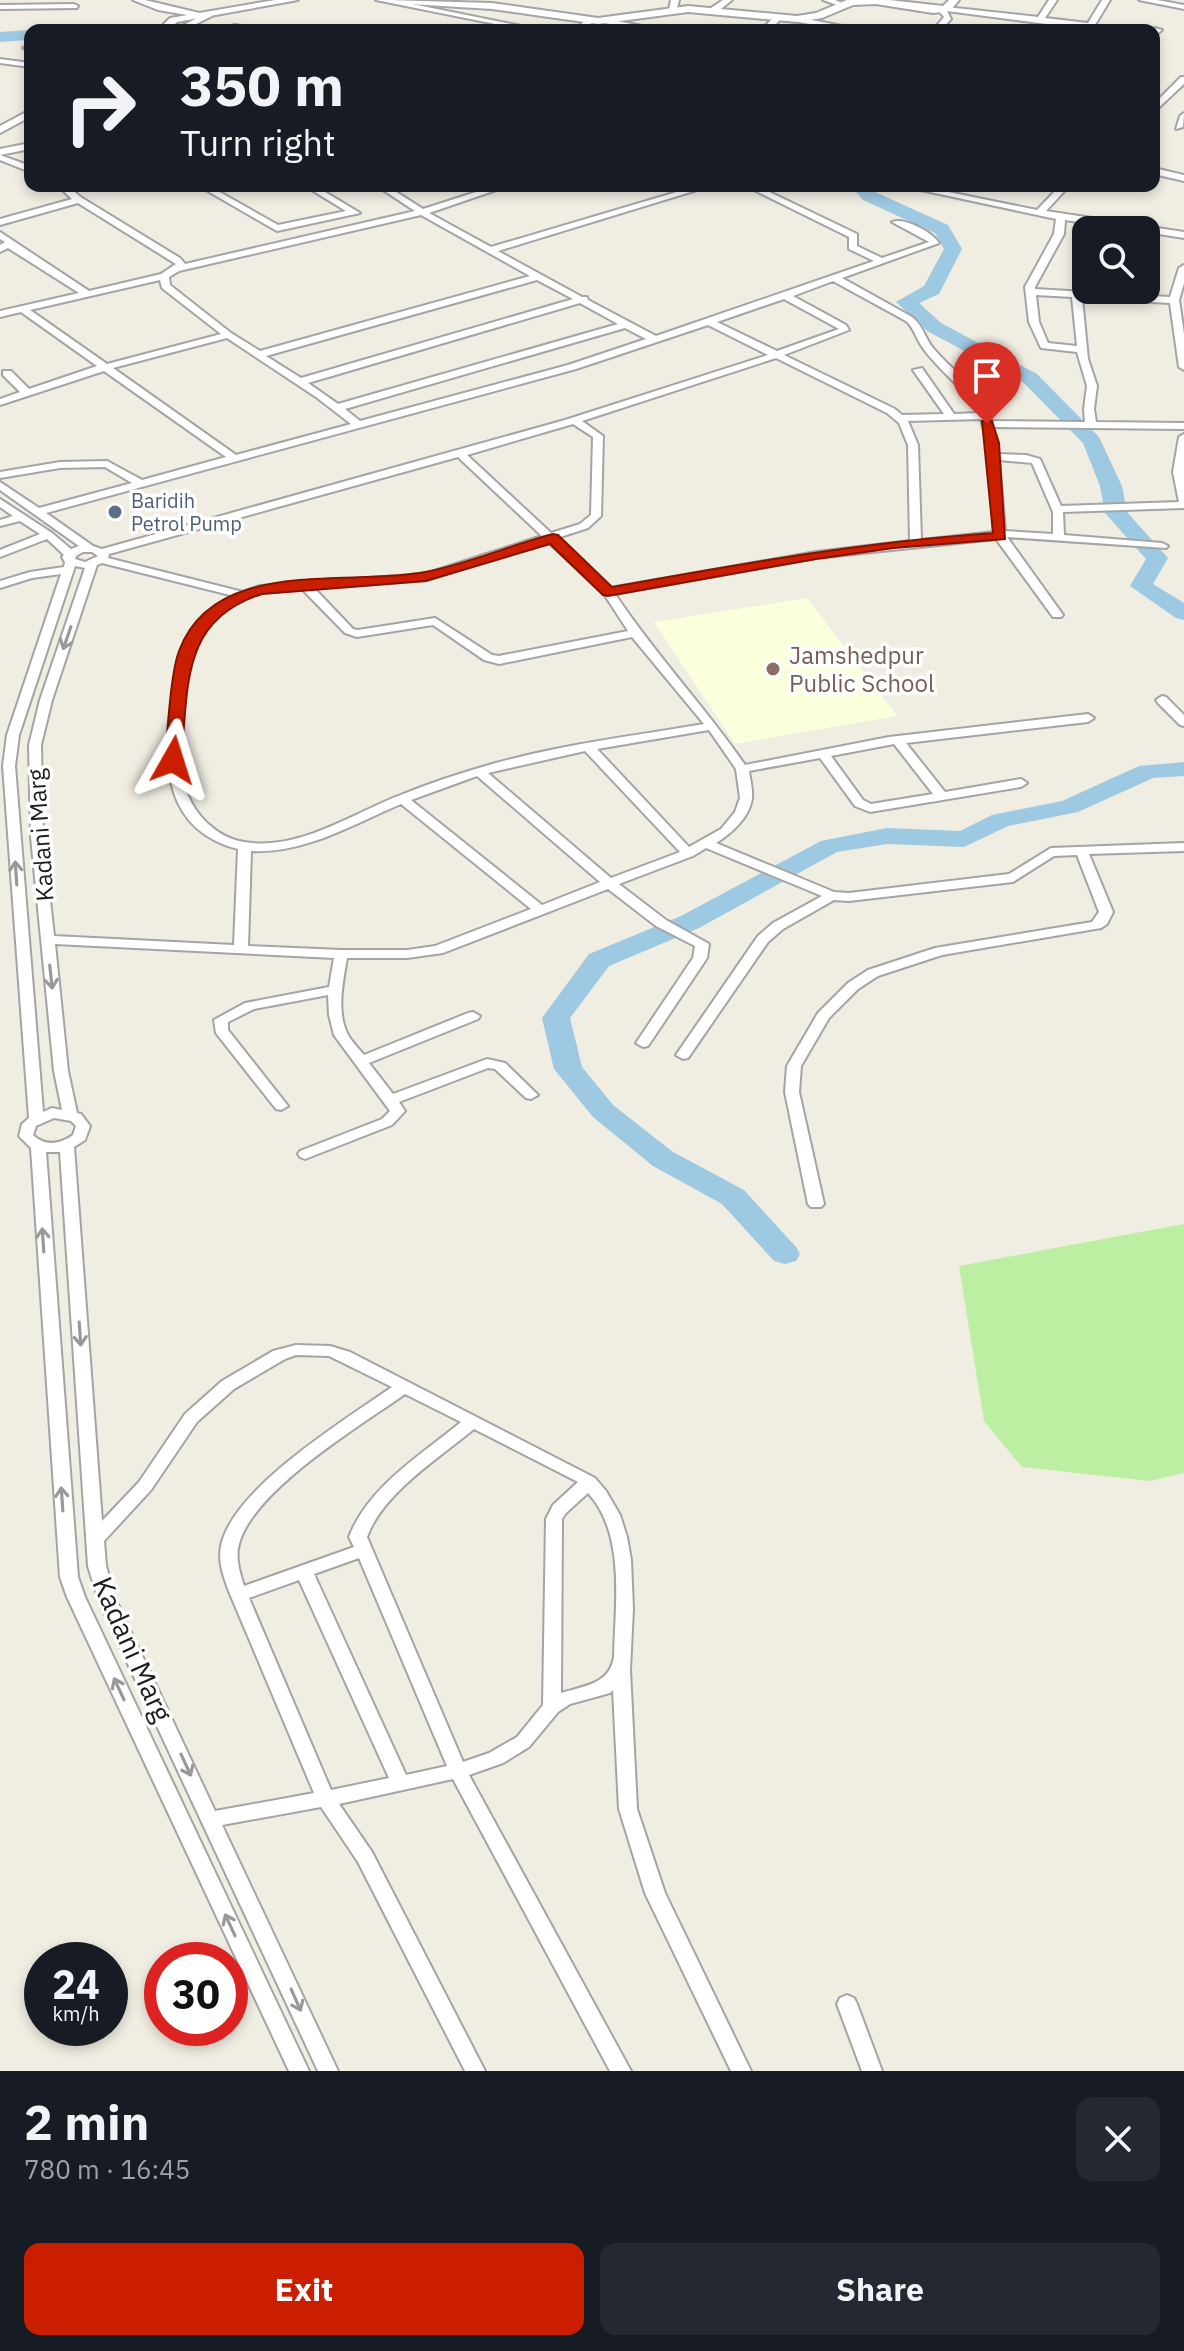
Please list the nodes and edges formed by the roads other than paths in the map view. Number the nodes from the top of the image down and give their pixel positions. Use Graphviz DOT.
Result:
graph roads {
  1 [pos="137,0"];
  2 [pos="293,0"];
  3 [pos="380,0"];
  4 [pos="392,0"];
  5 [pos="728,0"];
  6 [pos="827,0"];
  7 [pos="954,0"];
  8 [pos="1053,0"];
  9 [pos="1106,0"];
  10 [pos="1143,0"];
  11 [pos="271,1"];
  12 [pos="910,3"];
  13 [pos="26,4"];
  14 [pos="840,4"];
  15 [pos="674,5"];
  16 [pos="74,6"];
  17 [pos="0,7"];
  18 [pos="1184,7"];
  19 [pos="714,10"];
  20 [pos="944,10"];
  21 [pos="778,18"];
  22 [pos="797,19"];
  23 [pos="592,20"];
  24 [pos="1040,20"];
  25 [pos="206,21"];
  26 [pos="607,21"];
  27 [pos="170,24"];
  28 [pos="190,24"];
  29 [pos="487,24"];
  30 [pos="586,24"];
  31 [pos="622,24"];
  32 [pos="772,24"];
  33 [pos="810,24"];
  34 [pos="942,24"];
  35 [pos="1065,24"];
  36 [pos="1092,24"];
  37 [pos="0,61"];
  38 [pos="24,64"];
  39 [pos="1184,79"];
  40 [pos="1160,98"];
  41 [pos="1171,99"];
  42 [pos="1160,105"];
  43 [pos="24,116"];
  44 [pos="1184,116"];
  45 [pos="1179,127"];
  46 [pos="0,130"];
  47 [pos="24,148"];
  48 [pos="0,154"];
  49 [pos="24,166"];
  50 [pos="1160,172"];
  51 [pos="1184,178"];
  52 [pos="72,192"];
  53 [pos="214,192"];
  54 [pos="319,192"];
  55 [pos="391,192"];
  56 [pos="472,192"];
  57 [pos="486,192"];
  58 [pos="683,192"];
  59 [pos="762,192"];
  60 [pos="936,192"];
  61 [pos="1059,192"];
  62 [pos="477,195"];
  63 [pos="79,200"];
  64 [pos="354,212"];
  65 [pos="423,212"];
  66 [pos="1039,213"];
  67 [pos="1061,217"];
  68 [pos="0,222"];
  69 [pos="897,222"];
  70 [pos="374,224"];
  71 [pos="0,235"];
  72 [pos="1184,235"];
  73 [pos="5,247"];
  74 [pos="492,250"];
  75 [pos="883,262"];
  76 [pos="180,268"];
  77 [pos="1184,268"];
  78 [pos="164,276"];
  79 [pos="540,276"];
  80 [pos="834,278"];
  81 [pos="1030,292"];
  82 [pos="88,294"];
  83 [pos="1072,295"];
  84 [pos="786,296"];
  85 [pos="584,299"];
  86 [pos="1160,299"];
  87 [pos="1174,300"];
  88 [pos="1078,304"];
  89 [pos="23,309"];
  90 [pos="0,314"];
  91 [pos="709,322"];
  92 [pos="628,324"];
  93 [pos="228,335"];
  94 [pos="655,340"];
  95 [pos="1083,350"];
  96 [pos="257,355"];
  97 [pos="778,355"];
  98 [pos="105,367"];
  99 [pos="1184,367"];
  100 [pos="918,370"];
  101 [pos="7,373"];
  102 [pos="299,382"];
  103 [pos="27,393"];
  104 [pos="0,402"];
  105 [pos="337,408"];
  106 [pos="951,417"];
  107 [pos="899,418"];
  108 [pos="986,420"];
  109 [pos="575,421"];
  110 [pos="1087,425"];
  111 [pos="360,426"];
  112 [pos="1184,426"];
  113 [pos="1184,437"];
  114 [pos="461,455"];
  115 [pos="993,457"];
  116 [pos="235,459"];
  117 [pos="0,475"];
  118 [pos="141,484"];
  119 [pos="0,485"];
  120 [pos="0,502"];
  121 [pos="1184,503"];
  122 [pos="1057,509"];
  123 [pos="36,512"];
  124 [pos="21,517"];
  125 [pos="0,523"];
  126 [pos="48,535"];
  127 [pos="1000,536"];
  128 [pos="1059,536"];
  129 [pos="553,538"];
  130 [pos="916,542"];
  131 [pos="1162,546"];
  132 [pos="89,548"];
  133 [pos="0,554"];
  134 [pos="98,559"];
  135 [pos="70,562"];
  136 [pos="0,585"];
  137 [pos="304,585"];
  138 [pos="608,592"];
  139 [pos="243,595"];
  140 [pos="1057,615"];
  141 [pos="635,633"];
  142 [pos="1162,700"];
  143 [pos="1088,718"];
  144 [pos="1184,722"];
  145 [pos="712,726"];
  146 [pos="897,740"];
  147 [pos="589,748"];
  148 [pos="823,754"];
  149 [pos="742,769"];
  150 [pos="479,772"];
  151 [pos="1021,783"];
  152 [pos="941,795"];
  153 [pos="402,799"];
  154 [pos="5,803"];
  155 [pos="705,843"];
  156 [pos="245,847"];
  157 [pos="1184,847"];
  158 [pos="1081,850"];
  159 [pos="688,853"];
  160 [pos="610,884"];
  161 [pos="832,896"];
  162 [pos="541,911"];
  163 [pos="47,940"];
  164 [pos="241,949"];
  165 [pos="341,954"];
  166 [pos="335,990"];
  167 [pos="473,1016"];
  168 [pos="643,1043"];
  169 [pos="683,1055"];
  170 [pos="360,1062"];
  171 [pos="531,1095"];
  172 [pos="391,1100"];
  173 [pos="281,1106"];
  174 [pos="70,1114"];
  175 [pos="36,1119"];
  176 [pos="67,1145"];
  177 [pos="38,1146"];
  178 [pos="305,1154"];
  179 [pos="816,1204"];
  180 [pos="405,1386"];
  181 [pos="473,1421"];
  182 [pos="589,1482"];
  183 [pos="95,1540"];
  184 [pos="363,1550"];
  185 [pos="304,1571"];
  186 [pos="239,1595"];
  187 [pos="621,1670"];
  188 [pos="552,1707"];
  189 [pos="458,1771"];
  190 [pos="400,1783"];
  191 [pos="325,1798"];
  192 [pos="211,1819"];
  193 [pos="847,2004"];
  194 [pos="299,2071"];
  195 [pos="328,2071"];
  196 [pos="475,2071"];
  197 [pos="621,2071"];
  198 [pos="741,2071"];
  199 [pos="872,2071"];
  1 -- 25 [label="street"];
  2 -- 11 [label="street"];
  3 -- 29 [label="street"];
  4 -- 23 [label="street"];
  5 -- 19 [label="street"];
  6 -- 14 [label="street"];
  7 -- 20 [label="street"];
  8 -- 24 [label="street"];
  9 -- 36 [label="street"];
  10 -- 18 [label="street"];
  11 -- 25 [label="street"];
  12 -- 14 [label="street"];
  12 -- 20 [label="street"];
  13 -- 16 [label="street"];
  13 -- 17 [label="street"];
  14 -- 22 [label="street"];
  15 -- 19 [label="street"];
  15 -- 26 [label="street"];
  19 -- 21 [label="street"];
  20 -- 24 [label="street"];
  20 -- 34 [label="street"];
  21 -- 22 [label="street"];
  21 -- 32 [label="street"];
  22 -- 33 [label="street"];
  23 -- 26 [label="street"];
  23 -- 30 [label="street"];
  24 -- 35 [label="street"];
  25 -- 27 [label="street"];
  25 -- 28 [label="street"];
  26 -- 31 [label="street"];
  37 -- 38 [label="street"];
  39 -- 41 [label="street"];
  40 -- 41 [label="street"];
  41 -- 42 [label="street"];
  43 -- 46 [label="street"];
  44 -- 45 [label="street"];
  47 -- 48 [label="street"];
  48 -- 49 [label="street"];
  50 -- 51 [label="street"];
  52 -- 63 [label="street"];
  53 -- 64 [label="street"];
  54 -- 64 [label="street"];
  55 -- 65 [label="street"];
  56 -- 62 [label="street"];
  57 -- 62 [label="street"];
  58 -- 74 [label="street"];
  59 -- 75 [label="street"];
  60 -- 66 [label="street"];
  61 -- 66 [label="street"];
  62 -- 65 [label="street"];
  63 -- 68 [label="street"];
  63 -- 76 [label="street"];
  64 -- 70 [label="street"];
  65 -- 70 [label="street"];
  65 -- 74 [label="street"];
  66 -- 67 [label="street"];
  67 -- 72 [label="street"];
  67 -- 81 [label="street"];
  69 -- 75 [label="street"];
  70 -- 76 [label="street"];
  71 -- 73 [label="street"];
  73 -- 82 [label="street"];
  74 -- 79 [label="street"];
  75 -- 80 [label="street"];
  76 -- 78 [label="street"];
  77 -- 87 [label="street"];
  78 -- 82 [label="street"];
  78 -- 93 [label="street"];
  79 -- 85 [label="street"];
  79 -- 96 [label="street"];
  80 -- 84 [label="street"];
  80 -- 108 [label="street"];
  81 -- 83 [label="street"];
  81 -- 95 [label="street"];
  82 -- 89 [label="street"];
  84 -- 91 [label="street"];
  84 -- 97 [label="street"];
  85 -- 92 [label="street"];
  85 -- 102 [label="street"];
  86 -- 87 [label="street"];
  87 -- 99 [label="street"];
  88 -- 95 [label="street"];
  89 -- 90 [label="street"];
  89 -- 98 [label="street"];
  91 -- 94 [label="street"];
  91 -- 97 [label="street"];
  92 -- 94 [label="street"];
  92 -- 105 [label="street"];
  93 -- 96 [label="street"];
  93 -- 98 [label="street"];
  94 -- 111 [label="street"];
  95 -- 110 [label="street"];
  96 -- 102 [label="street"];
  97 -- 107 [label="street"];
  97 -- 109 [label="street"];
  98 -- 103 [label="street"];
  98 -- 116 [label="street"];
  100 -- 106 [label="street"];
  101 -- 103 [label="street"];
  102 -- 105 [label="street"];
  103 -- 104 [label="street"];
  105 -- 111 [label="street"];
  106 -- 107 [label="street"];
  106 -- 108 [label="street"];
  107 -- 130 [label="street"];
  108 -- 110 [label="street"];
  108 -- 115 [label="street"];
  109 -- 114 [label="street"];
  109 -- 129 [label="street"];
  110 -- 112 [label="street"];
  111 -- 116 [label="street"];
  113 -- 121 [label="street"];
  114 -- 129 [label="street"];
  114 -- 134 [label="street"];
  115 -- 122 [label="street"];
  115 -- 127 [label="street"];
  116 -- 118 [label="street"];
  117 -- 118 [label="street"];
  118 -- 123 [label="street"];
  119 -- 123 [label="street"];
  120 -- 124 [label="street"];
  121 -- 122 [label="street"];
  122 -- 128 [label="street"];
  123 -- 132 [label="street"];
  124 -- 125 [label="street"];
  124 -- 126 [label="street"];
  126 -- 133 [label="street"];
  126 -- 135 [label="street"];
  127 -- 128 [label="street"];
  127 -- 130 [label="street"];
  127 -- 140 [label="street"];
  128 -- 131 [label="street"];
  129 -- 137 [label="street"];
  129 -- 138 [label="street"];
  130 -- 138 [label="street"];
  132 -- 134 [label="street"];
  132 -- 135 [label="street"];
  134 -- 135 [label="street"];
  134 -- 139 [label="street"];
  134 -- 163 [label="street, Kadani Marg, one-way"];
  135 -- 136 [label="street"];
  135 -- 154 [label="street, Kadani Marg"];
  137 -- 139 [label="street"];
  137 -- 141 [label="street"];
  138 -- 141 [label="street"];
  139 -- 156 [label="street"];
  141 -- 145 [label="street"];
  142 -- 144 [label="street"];
  143 -- 146 [label="street"];
  145 -- 147 [label="street"];
  145 -- 149 [label="street"];
  146 -- 148 [label="street"];
  146 -- 152 [label="street"];
  147 -- 150 [label="street"];
  147 -- 159 [label="street"];
  148 -- 149 [label="street"];
  148 -- 152 [label="street"];
  149 -- 155 [label="street"];
  150 -- 153 [label="street"];
  150 -- 160 [label="street"];
  151 -- 152 [label="street"];
  153 -- 156 [label="street"];
  153 -- 162 [label="street"];
  175 -- 154 [label="street, Kadani Marg, one-way"];
  155 -- 159 [label="street"];
  155 -- 161 [label="street"];
  156 -- 164 [label="street"];
  157 -- 158 [label="street"];
  158 -- 161 [label="street"];
  158 -- 179 [label="street"];
  159 -- 160 [label="street"];
  160 -- 162 [label="street"];
  160 -- 168 [label="street"];
  161 -- 169 [label="street"];
  162 -- 165 [label="street"];
  163 -- 164 [label="street"];
  163 -- 174 [label="street, Kadani Marg, one-way"];
  164 -- 165 [label="street"];
  165 -- 166 [label="street"];
  166 -- 170 [label="street"];
  166 -- 173 [label="street"];
  167 -- 170 [label="street"];
  170 -- 172 [label="street"];
  171 -- 172 [label="street"];
  172 -- 178 [label="street"];
  174 -- 175 [label="street"];
  174 -- 176 [label="street"];
  175 -- 177 [label="street"];
  176 -- 177 [label="street"];
  176 -- 183 [label="street, Kadani Marg, one-way"];
  194 -- 177 [label="street, Kadani Marg, one-way"];
  180 -- 181 [label="street"];
  180 -- 183 [label="street"];
  180 -- 186 [label="street"];
  181 -- 182 [label="street"];
  181 -- 184 [label="street"];
  182 -- 187 [label="street"];
  182 -- 188 [label="street"];
  183 -- 192 [label="street, Kadani Marg, one-way"];
  184 -- 185 [label="street"];
  184 -- 189 [label="street"];
  185 -- 186 [label="street"];
  185 -- 190 [label="street"];
  186 -- 191 [label="street"];
  187 -- 188 [label="street"];
  187 -- 198 [label="street"];
  188 -- 189 [label="street"];
  189 -- 190 [label="street"];
  189 -- 197 [label="street"];
  190 -- 191 [label="street"];
  191 -- 192 [label="street"];
  191 -- 196 [label="street"];
  192 -- 195 [label="street, Kadani Marg, one-way"];
  193 -- 199 [label="street"];
}
